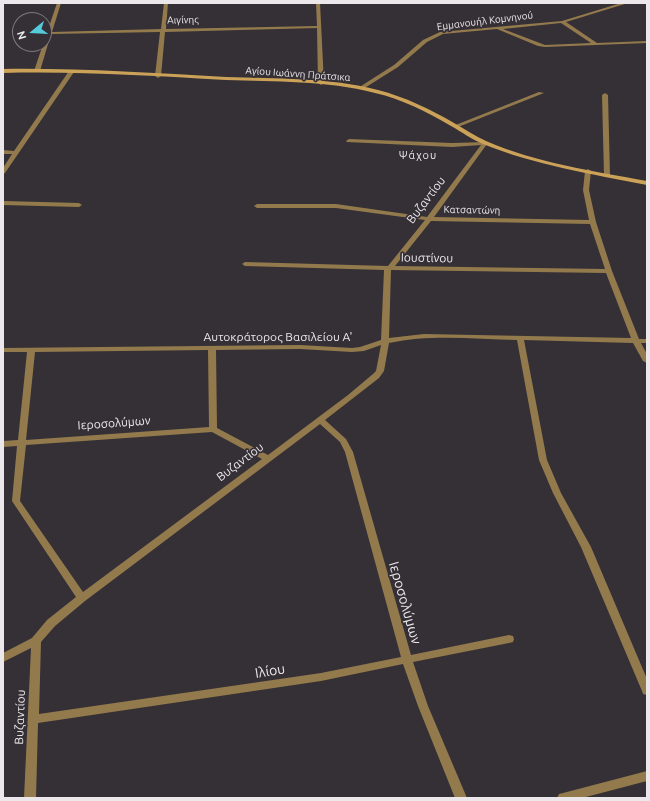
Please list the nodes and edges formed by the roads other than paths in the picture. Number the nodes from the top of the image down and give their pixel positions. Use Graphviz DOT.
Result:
graph roads {
  1 [pos="59,3"];
  2 [pos="166,3"];
  3 [pos="318,3"];
  4 [pos="626,3"];
  5 [pos="562,22"];
  6 [pos="52,24"];
  7 [pos="318,27"];
  8 [pos="498,28"];
  9 [pos="163,29"];
  10 [pos="52,33"];
  11 [pos="647,42"];
  12 [pos="595,43"];
  13 [pos="43,52"];
  14 [pos="37,70"];
  15 [pos="3,72"];
  16 [pos="71,72"];
  17 [pos="158,76"];
  18 [pos="321,83"];
  19 [pos="361,88"];
  20 [pos="541,93"];
  21 [pos="605,95"];
  22 [pos="456,126"];
  23 [pos="348,142"];
  24 [pos="485,143"];
  25 [pos="3,152"];
  26 [pos="16,153"];
  27 [pos="588,171"];
  28 [pos="3,172"];
  29 [pos="607,175"];
  30 [pos="647,183"];
  31 [pos="3,203"];
  32 [pos="79,205"];
  33 [pos="257,206"];
  34 [pos="429,219"];
  35 [pos="593,222"];
  36 [pos="245,264"];
  37 [pos="389,268"];
  38 [pos="609,271"];
  39 [pos="520,338"];
  40 [pos="385,341"];
  41 [pos="636,341"];
  42 [pos="647,341"];
  43 [pos="212,349"];
  44 [pos="3,350"];
  45 [pos="32,350"];
  46 [pos="647,361"];
  47 [pos="320,420"];
  48 [pos="213,429"];
  49 [pos="21,443"];
  50 [pos="3,444"];
  51 [pos="267,458"];
  52 [pos="82,598"];
  53 [pos="508,639"];
  54 [pos="36,641"];
  55 [pos="3,658"];
  56 [pos="407,660"];
  57 [pos="647,691"];
  58 [pos="33,719"];
  59 [pos="647,776"];
  60 [pos="30,798"];
  61 [pos="461,798"];
  62 [pos="563,798"];
  1 -- 6 [label="street"];
  2 -- 9 [label="street"];
  3 -- 7 [label="street"];
  4 -- 5 [label="street, Εμμανουήλ Κομνηνού"];
  5 -- 8 [label="street, Εμμανουήλ Κομνηνού"];
  5 -- 12 [label="street"];
  7 -- 9 [label="street, Αιγίνης"];
  7 -- 18 [label="street"];
  8 -- 12 [label="street"];
  8 -- 19 [label="street, Εμμανουήλ Κομνηνού"];
  9 -- 10 [label="street, Αιγίνης"];
  9 -- 17 [label="street"];
  11 -- 12 [label="street"];
  13 -- 14 [label="street"];
  14 -- 15 [label="main road, Αγίου Ιωάννη Πράτσικα"];
  14 -- 16 [label="main road, Αγίου Ιωάννη Πράτσικα"];
  16 -- 17 [label="main road, Αγίου Ιωάννη Πράτσικα"];
  16 -- 26 [label="street"];
  17 -- 18 [label="main road, Αγίου Ιωάννη Πράτσικα"];
  18 -- 19 [label="main road, Αγίου Ιωάννη Πράτσικα"];
  19 -- 22 [label="main road, Αγίου Ιωάννη Πράτσικα"];
  20 -- 22 [label="street"];
  21 -- 29 [label="street"];
  22 -- 24 [label="main road, Αγίου Ιωάννη Πράτσικα"];
  23 -- 24 [label="street"];
  24 -- 27 [label="main road, Αγίου Ιωάννη Πράτσικα"];
  24 -- 34 [label="street, Βυζαντίου"];
  25 -- 26 [label="street"];
  26 -- 28 [label="street"];
  27 -- 29 [label="main road, Αγίου Ιωάννη Πράτσικα"];
  27 -- 35 [label="street"];
  29 -- 30 [label="main road, Αγίου Ιωάννη Πράτσικα"];
  31 -- 32 [label="street"];
  33 -- 34 [label="street, Κατσαντώνη"];
  34 -- 35 [label="street, Κατσαντώνη"];
  34 -- 37 [label="street, Βυζαντίου"];
  35 -- 38 [label="street"];
  36 -- 37 [label="street, Ιουστίνου"];
  37 -- 38 [label="street, Ιουστίνου"];
  37 -- 40 [label="street, Βυζαντίου"];
  38 -- 41 [label="street"];
  39 -- 40 [label="street, Αυτοκράτορος Βασιλείου A'"];
  39 -- 41 [label="street, Αυτοκράτορος Βασιλείου A'"];
  39 -- 57 [label="street"];
  40 -- 43 [label="street, Αυτοκράτορος Βασιλείου A'"];
  40 -- 47 [label="street, Βυζαντίου"];
  41 -- 42 [label="street, Αυτοκράτορος Βασιλείου A'"];
  41 -- 46 [label="street"];
  43 -- 45 [label="street, Αυτοκράτορος Βασιλείου A'"];
  43 -- 48 [label="street"];
  44 -- 45 [label="street, Αυτοκράτορος Βασιλείου A'"];
  45 -- 49 [label="street"];
  47 -- 51 [label="street, Βυζαντίου"];
  47 -- 56 [label="street, Ιεροσολύμων"];
  48 -- 49 [label="street, Ιεροσολύμων"];
  48 -- 51 [label="street"];
  49 -- 50 [label="street, Ιεροσολύμων"];
  49 -- 52 [label="street"];
  51 -- 52 [label="street, Βυζαντίου"];
  52 -- 54 [label="street, Βυζαντίου"];
  53 -- 56 [label="street, Ιλίου"];
  54 -- 55 [label="street"];
  54 -- 58 [label="street, Βυζαντίου"];
  56 -- 58 [label="street, Ιλίου"];
  56 -- 61 [label="street, Ιεροσολύμων"];
  58 -- 60 [label="street, Βυζαντίου"];
  59 -- 62 [label="street"];
}
